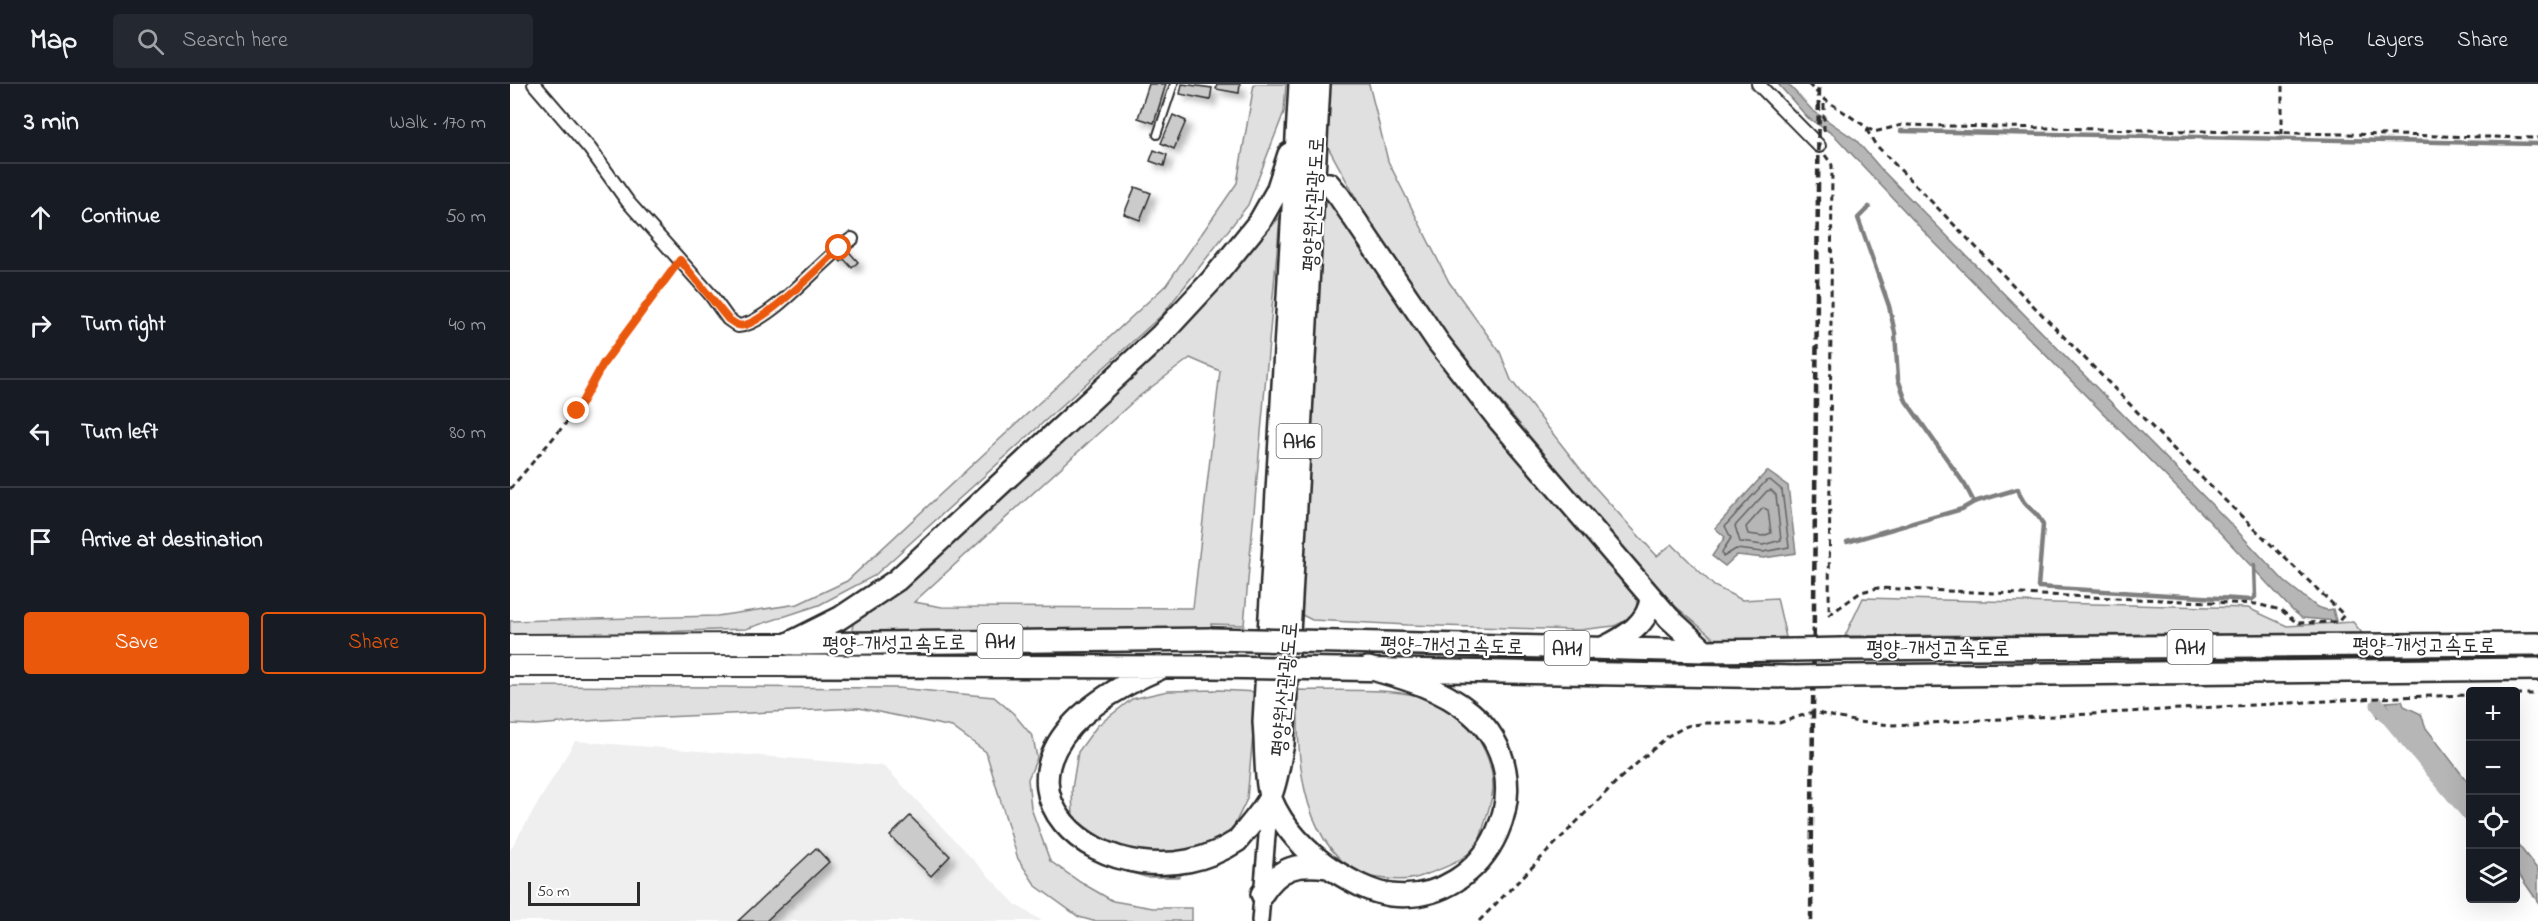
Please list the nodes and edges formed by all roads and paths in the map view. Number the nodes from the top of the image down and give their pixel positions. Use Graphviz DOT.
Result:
graph roads {
  1 [pos="534,84"];
  2 [pos="1174,84"];
  3 [pos="1300,84"];
  4 [pos="1319,84"];
  5 [pos="1758,84"];
  6 [pos="1809,84"];
  7 [pos="2282,84"];
  8 [pos="1824,99"];
  9 [pos="1298,125"];
  10 [pos="1865,127"];
  11 [pos="2282,134"];
  12 [pos="1157,135"];
  13 [pos="2538,138"];
  14 [pos="1819,146"];
  15 [pos="1314,182"];
  16 [pos="1294,195"];
  17 [pos="852,239"];
  18 [pos="680,260"];
  19 [pos="510,489"];
  20 [pos="1651,597"];
  21 [pos="788,644"];
  22 [pos="2538,644"];
  23 [pos="510,645"];
  24 [pos="1602,649"];
  25 [pos="1705,651"];
  26 [pos="510,666"];
  27 [pos="789,666"];
  28 [pos="1163,667"];
  29 [pos="1368,668"];
  30 [pos="2538,669"];
  31 [pos="2520,694"];
  32 [pos="2538,694"];
  33 [pos="2466,695"];
  34 [pos="1270,796"];
  35 [pos="1064,849"];
  36 [pos="1328,867"];
  37 [pos="1182,884"];
  38 [pos="1262,894"];
  39 [pos="1260,921"];
  40 [pos="1479,921"];
  1 -- 18 [label="street"];
  2 -- 12 [label="lane"];
  3 -- 9 [label="highway, 평양원산관광도로 / AH6"];
  4 -- 15 [label="highway, 평양원산관광도로 / AH6"];
  5 -- 14 [label="street"];
  6 -- 8 [label="path"];
  7 -- 11 [label="path"];
  8 -- 10 [label="path"];
  8 -- 14 [label="path"];
  9 -- 16 [label="highway, 평양원산관광도로 / AH6"];
  9 -- 21 [label="highway"];
  10 -- 11 [label="path"];
  10 -- 14 [label="path"];
  11 -- 13 [label="path"];
  15 -- 16 [label="highway"];
  15 -- 20 [label="highway"];
  15 -- 34 [label="highway, 평양원산관광도로 / AH6"];
  16 -- 34 [label="highway, 평양원산관광도로 / AH6"];
  17 -- 18 [label="street"];
  18 -- 19 [label="path"];
  20 -- 24 [label="highway"];
  20 -- 25 [label="highway"];
  21 -- 23 [label="highway, 평양-개성고속도로 / AH1"];
  21 -- 24 [label="highway, 평양-개성고속도로 / AH1, bridge"];
  22 -- 25 [label="highway, 평양-개성고속도로 / AH1, bridge"];
  24 -- 25 [label="highway, 평양-개성고속도로 / AH1"];
  26 -- 27 [label="highway, 평양-개성고속도로 / AH1"];
  27 -- 28 [label="highway, 평양-개성고속도로 / AH1"];
  28 -- 29 [label="highway, 평양-개성고속도로 / AH1, bridge"];
  28 -- 35 [label="highway"];
  29 -- 30 [label="highway, 평양-개성고속도로 / AH1, bridge"];
  29 -- 36 [label="highway"];
  31 -- 32 [label="path"];
  33 -- 40 [label="path"];
  34 -- 36 [label="highway"];
  34 -- 37 [label="highway"];
  34 -- 38 [label="street"];
  36 -- 38 [label="highway"];
  38 -- 39 [label="street"];
}
